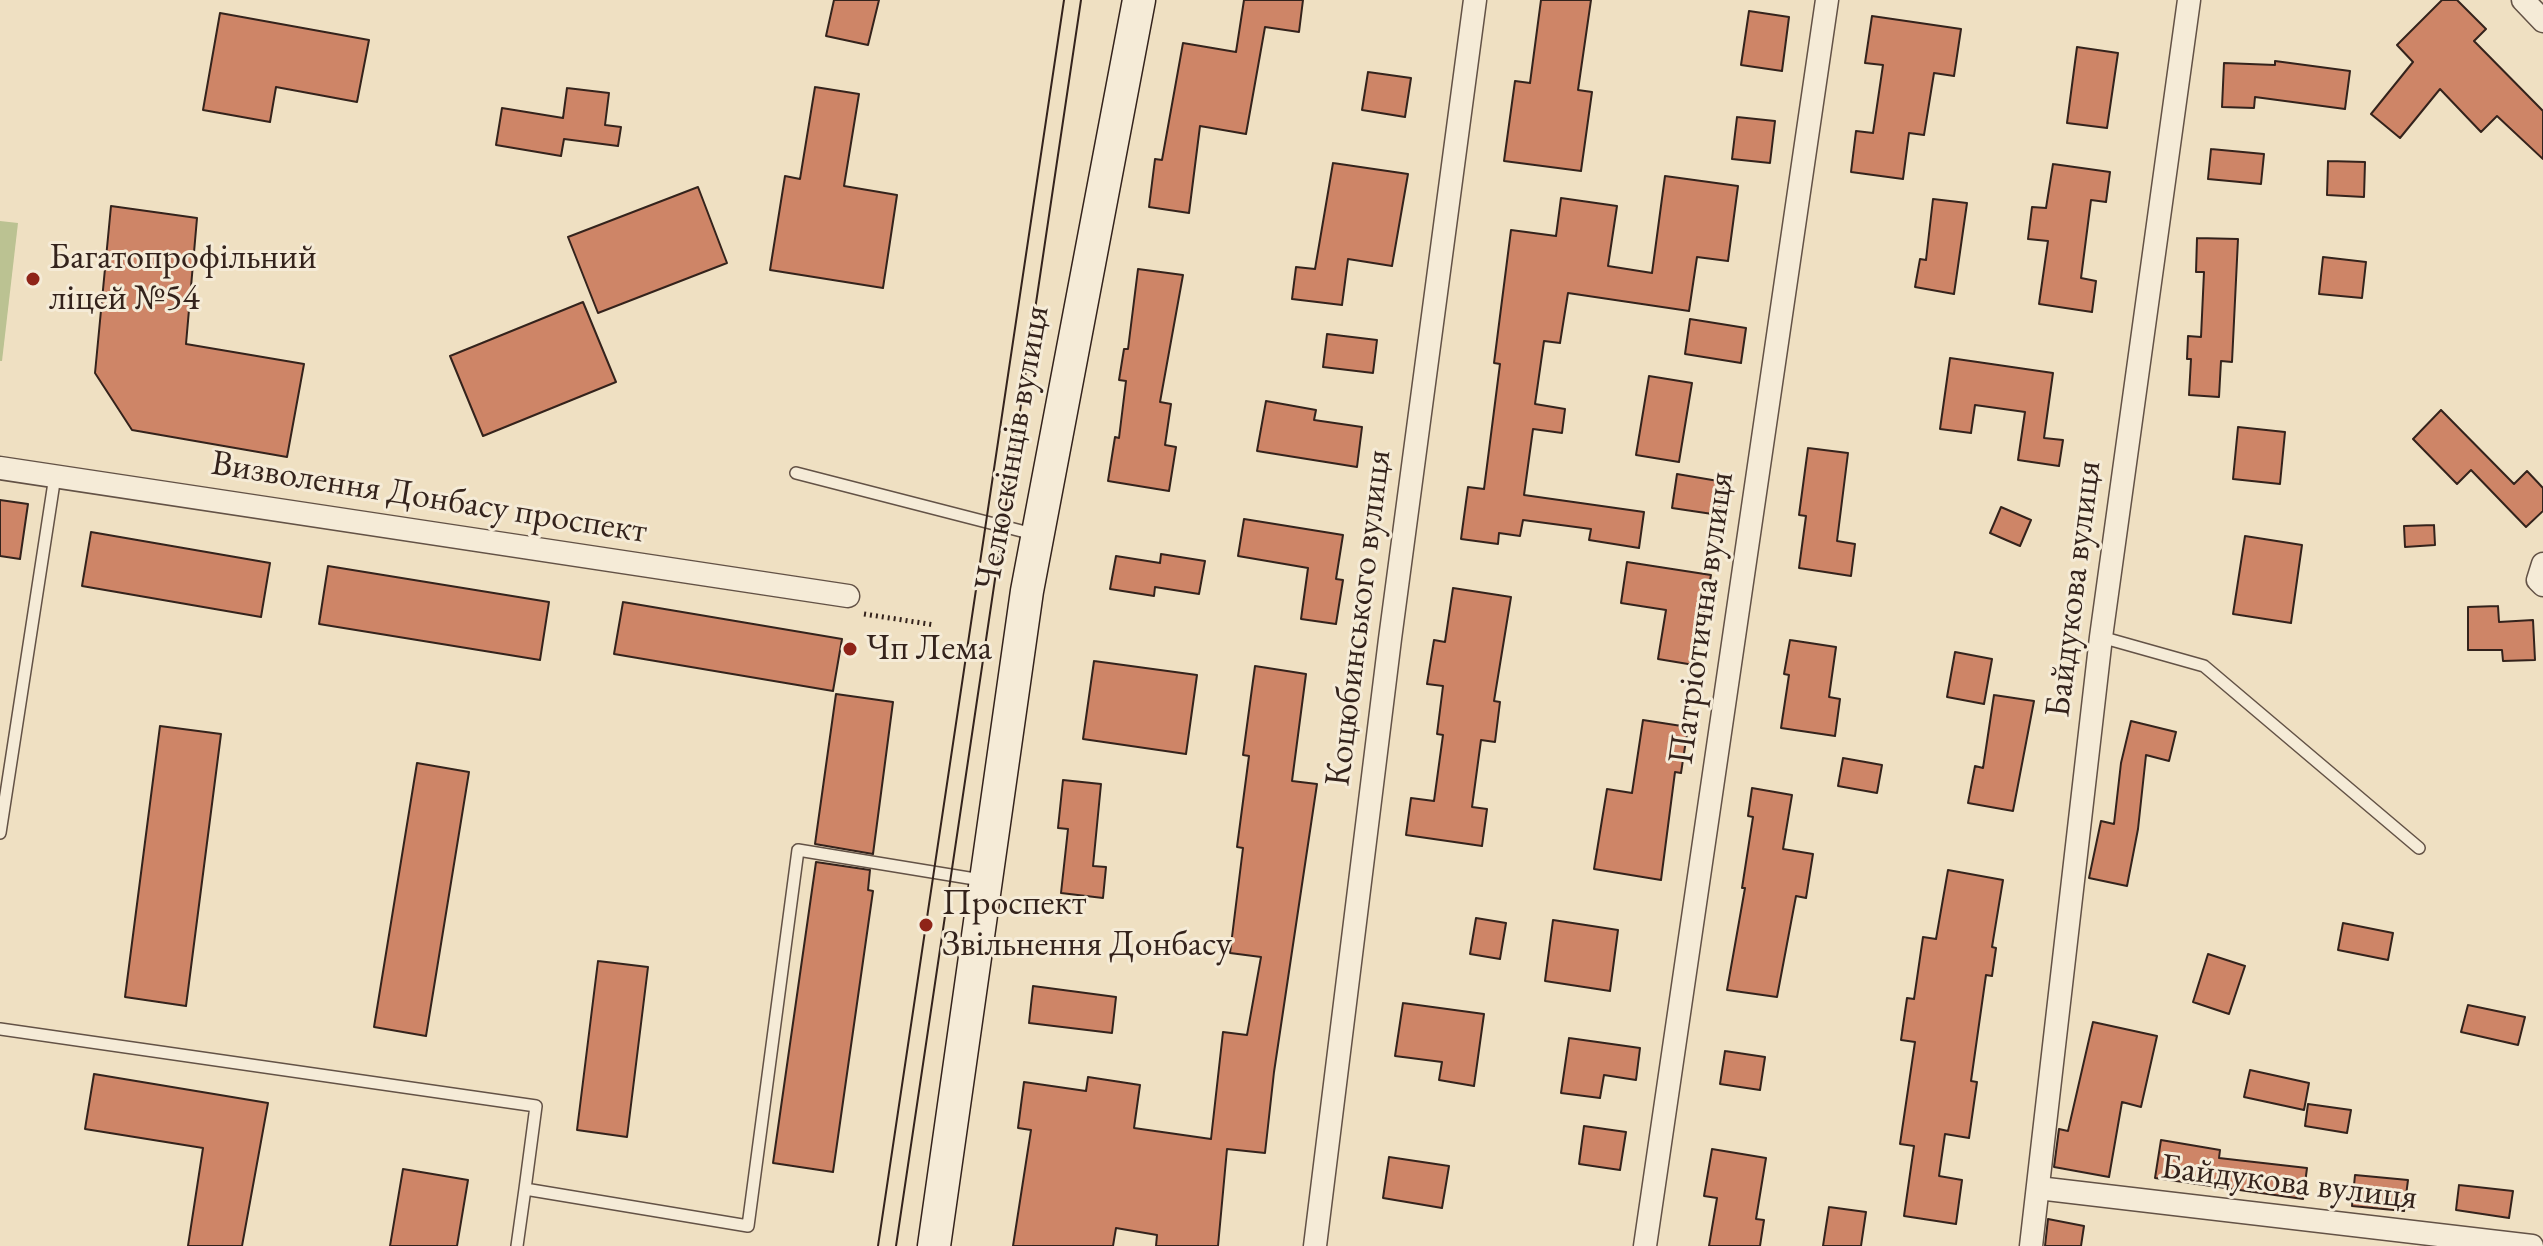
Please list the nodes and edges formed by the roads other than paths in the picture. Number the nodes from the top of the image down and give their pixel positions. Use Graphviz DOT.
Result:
graph roads {
  1 [pos="1139,0"];
  2 [pos="1475,0"];
  3 [pos="1827,0"];
  4 [pos="2189,0"];
  5 [pos="2523,0"];
  6 [pos="2543,21"];
  7 [pos="0,468"];
  8 [pos="796,473"];
  9 [pos="55,476"];
  10 [pos="1037,535"];
  11 [pos="2543,564"];
  12 [pos="2543,585"];
  13 [pos="848,596"];
  14 [pos="2101,637"];
  15 [pos="0,833"];
  16 [pos="2419,848"];
  17 [pos="986,881"];
  18 [pos="0,1029"];
  19 [pos="2038,1188"];
  20 [pos="525,1189"];
  21 [pos="517,1246"];
  22 [pos="934,1246"];
  23 [pos="1315,1246"];
  24 [pos="1645,1246"];
  25 [pos="2031,1246"];
  26 [pos="2532,1246"];
  1 -- 10 [label="main road, Челюскінців вулиця"];
  2 -- 23 [label="street, Коцюбинського вулиця"];
  3 -- 24 [label="street, Патріотична вулиця"];
  4 -- 14 [label="street, Байдукова вулиця"];
  5 -- 6 [label="street"];
  7 -- 9 [label="street, Визволення Донбасу проспект"];
  8 -- 10 [label="lane"];
  9 -- 13 [label="street, Визволення Донбасу проспект"];
  9 -- 15 [label="lane"];
  10 -- 17 [label="main road, Челюскінців вулиця"];
  11 -- 12 [label="street"];
  14 -- 16 [label="lane"];
  14 -- 19 [label="street, Байдукова вулиця"];
  17 -- 20 [label="lane"];
  17 -- 22 [label="main road, Челюскінців вулиця"];
  18 -- 20 [label="lane"];
  19 -- 25 [label="street, Байдукова вулиця"];
  19 -- 26 [label="street, Байдукова вулиця"];
  20 -- 21 [label="lane"];
}
